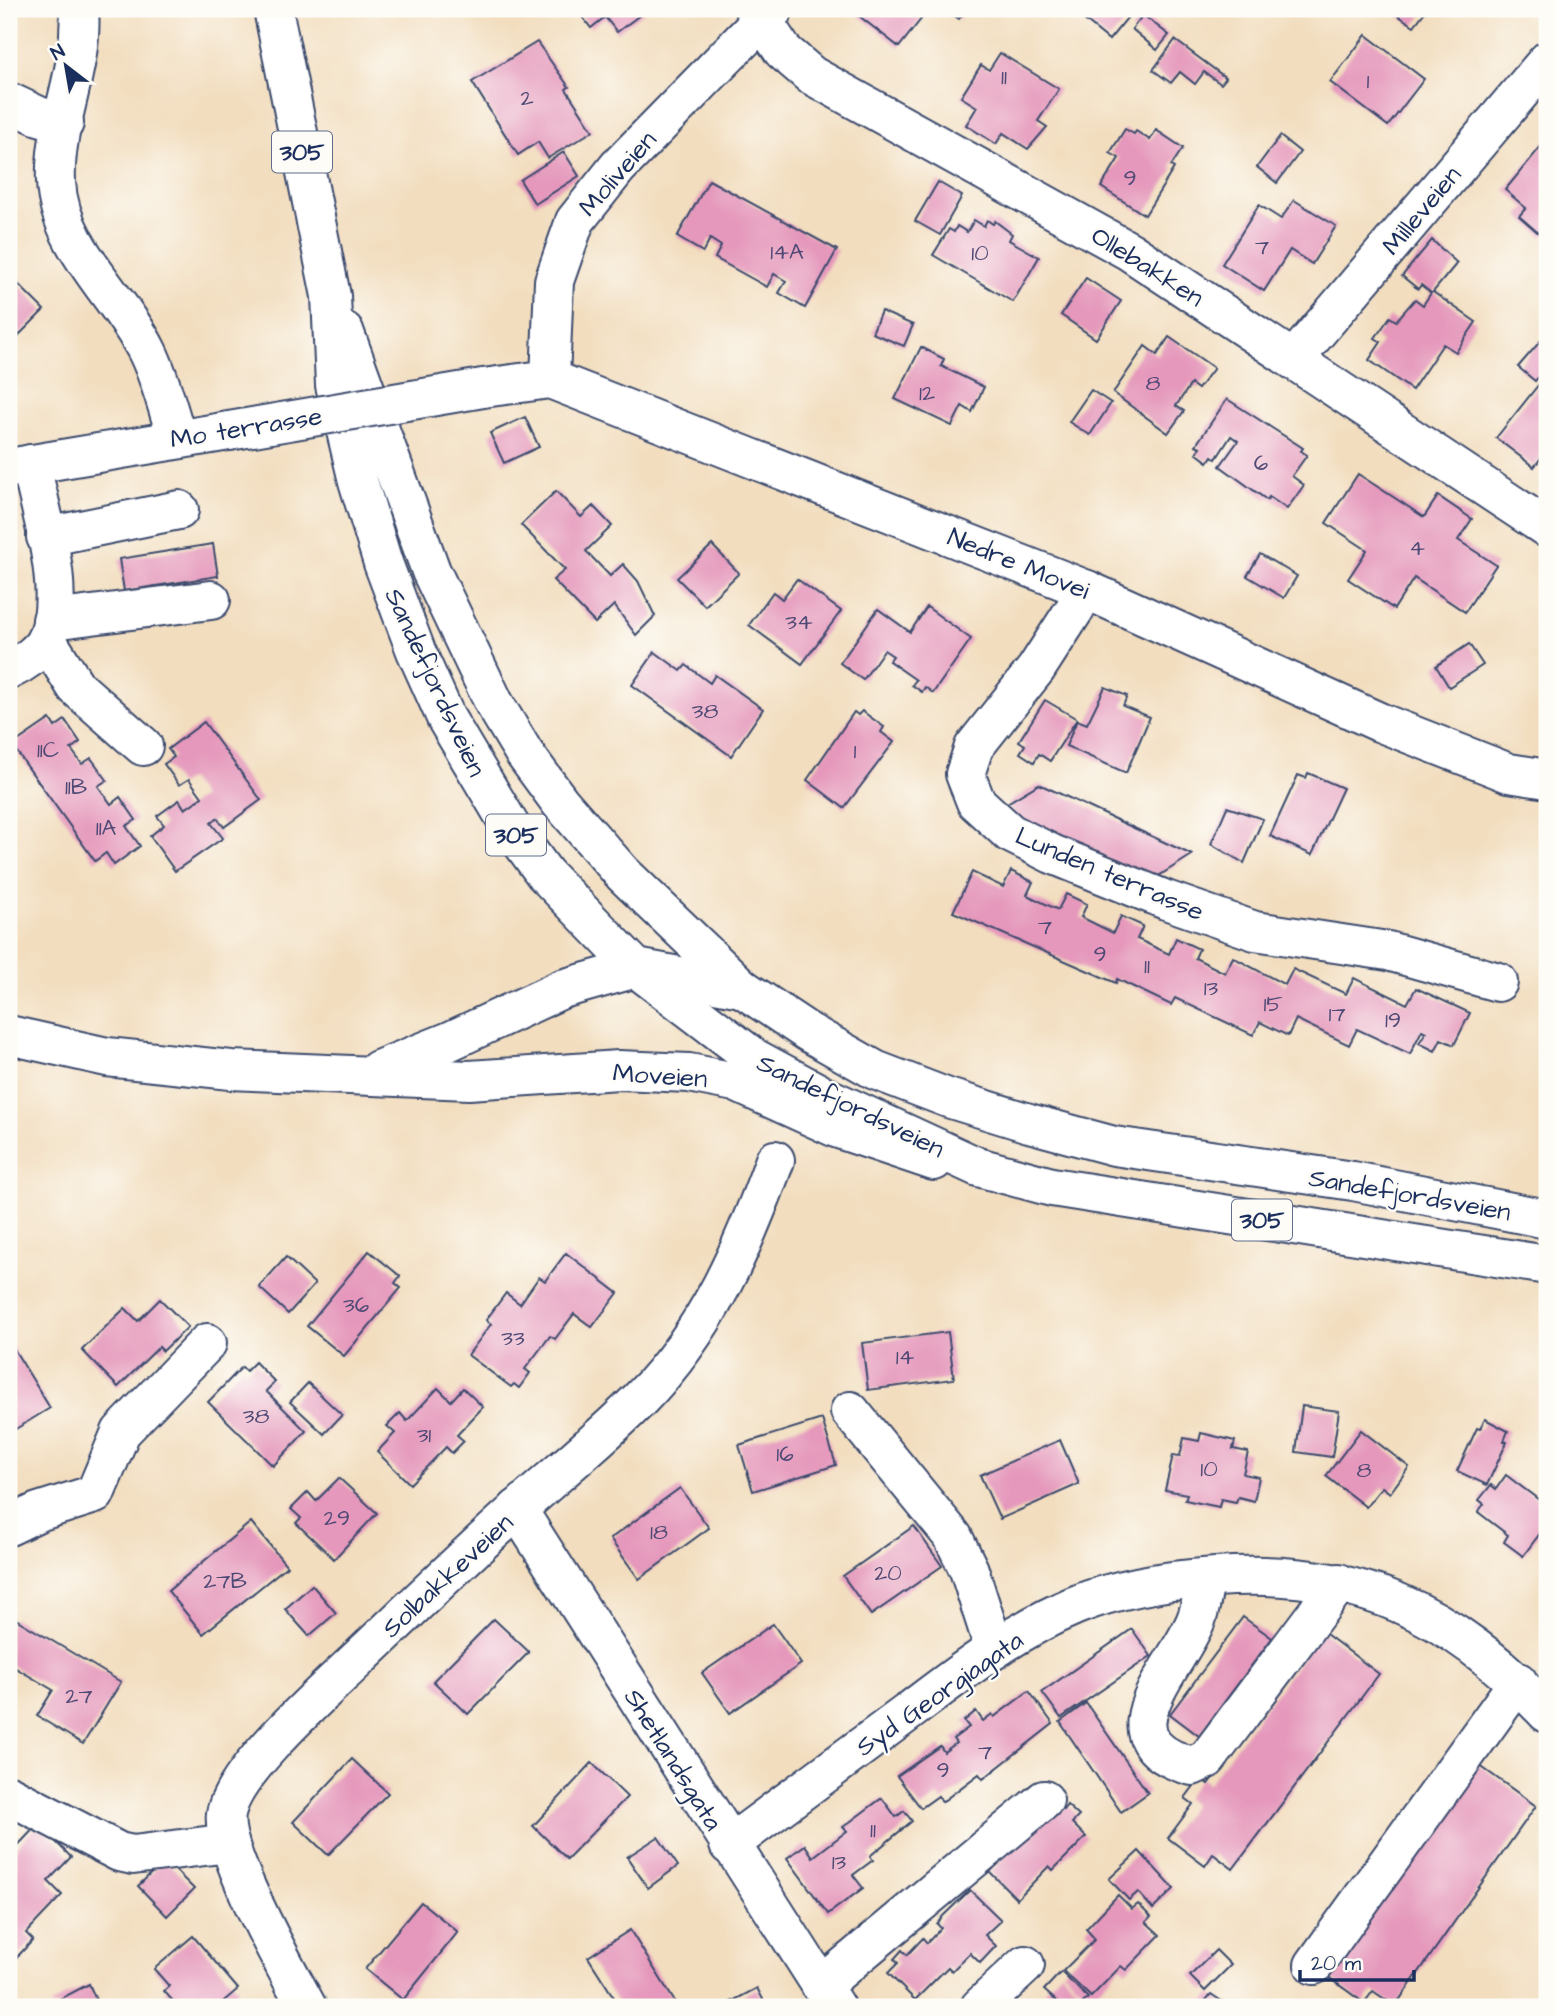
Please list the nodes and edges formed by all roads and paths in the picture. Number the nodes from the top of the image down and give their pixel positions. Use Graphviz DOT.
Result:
graph roads {
  1 [pos="79,9"];
  2 [pos="273,9"];
  3 [pos="763,13"];
  4 [pos="1547,61"];
  5 [pos="9,102"];
  6 [pos="64,123"];
  7 [pos="331,296"];
  8 [pos="1294,359"];
  9 [pos="550,379"];
  10 [pos="483,388"];
  11 [pos="177,438"];
  12 [pos="20,466"];
  13 [pos="179,510"];
  14 [pos="1547,528"];
  15 [pos="46,537"];
  16 [pos="1087,590"];
  17 [pos="211,600"];
  18 [pos="49,630"];
  19 [pos="9,670"];
  20 [pos="142,746"];
  21 [pos="1547,779"];
  22 [pos="635,968"];
  23 [pos="1498,982"];
  24 [pos="742,988"];
  25 [pos="9,1035"];
  26 [pos="369,1074"];
  27 [pos="775,1160"];
  28 [pos="978,1167"];
  29 [pos="1547,1219"];
  30 [pos="1547,1265"];
  31 [pos="207,1343"];
  32 [pos="850,1410"];
  33 [pos="517,1509"];
  34 [pos="9,1526"];
  35 [pos="1205,1578"];
  36 [pos="1339,1583"];
  37 [pos="994,1648"];
  38 [pos="1518,1682"];
  39 [pos="1547,1713"];
  40 [pos="9,1795"];
  41 [pos="1044,1800"];
  42 [pos="229,1843"];
  43 [pos="729,1845"];
  44 [pos="1025,1965"];
  45 [pos="1314,1965"];
  46 [pos="828,1997"];
  47 [pos="307,2007"];
  48 [pos="980,2007"];
  1 -- 6 [label="street"];
  2 -- 7 [label="street, Sandefjordsveien / 305"];
  3 -- 8 [label="street, Ollebakken"];
  3 -- 9 [label="street, Moliveien"];
  4 -- 8 [label="street, Milleveien"];
  5 -- 6 [label="street"];
  6 -- 11 [label="street"];
  7 -- 22 [label="street, Sandefjordsveien / 305"];
  7 -- 24 [label="street, Sandefjordsveien / 305"];
  8 -- 14 [label="street, Ollebakken"];
  9 -- 10 [label="street, Nedre Movei"];
  9 -- 16 [label="street, Nedre Movei"];
  10 -- 11 [label="street, Mo terrasse, bridge"];
  11 -- 12 [label="street, Mo terrasse"];
  12 -- 15 [label="street"];
  13 -- 15 [label="street"];
  15 -- 18 [label="street"];
  16 -- 21 [label="street, Nedre Movei"];
  16 -- 23 [label="street, Lunden terrasse"];
  17 -- 18 [label="street"];
  18 -- 19 [label="street"];
  18 -- 20 [label="street"];
  22 -- 24 [label="street, Moveien"];
  22 -- 26 [label="street, Moveien"];
  22 -- 28 [label="street, Sandefjordsveien / 305"];
  24 -- 29 [label="street, Sandefjordsveien / 305"];
  25 -- 26 [label="street, Moveien"];
  26 -- 28 [label="street, Moveien"];
  27 -- 33 [label="street, Solbakkeveien"];
  28 -- 30 [label="street, Sandefjordsveien / 305"];
  31 -- 34 [label="street"];
  32 -- 37 [label="street"];
  33 -- 42 [label="street, Solbakkeveien"];
  33 -- 43 [label="street, Shetlandsgata"];
  35 -- 36 [label="street, Syd Georgiagata"];
  35 -- 36 [label="street"];
  35 -- 37 [label="street, Syd Georgiagata"];
  36 -- 38 [label="street, Syd Georgiagata"];
  37 -- 43 [label="street, Syd Georgiagata"];
  38 -- 39 [label="street, Syd Georgiagata"];
  38 -- 45 [label="street"];
  40 -- 42 [label="street"];
  41 -- 46 [label="street"];
  42 -- 47 [label="street, Solbakkeveien"];
  43 -- 46 [label="street, Shetlandsgata"];
  44 -- 48 [label="street"];
}
